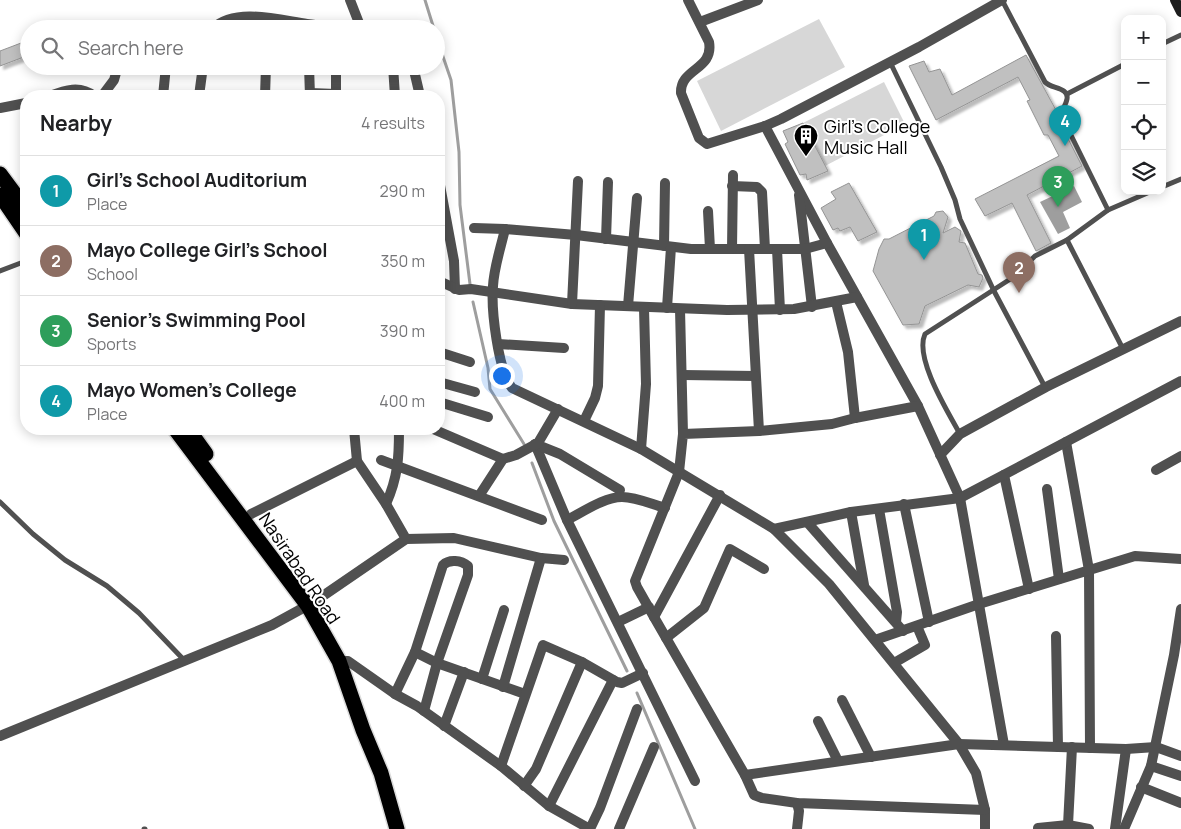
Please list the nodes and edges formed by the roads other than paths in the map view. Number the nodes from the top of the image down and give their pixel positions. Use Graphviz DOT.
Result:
graph roads {
  1 [pos="350,0"];
  2 [pos="688,0"];
  3 [pos="758,0"];
  4 [pos="1002,0"];
  5 [pos="1175,0"];
  6 [pos="1181,12"];
  7 [pos="232,20"];
  8 [pos="281,20"];
  9 [pos="358,20"];
  10 [pos="700,22"];
  11 [pos="1181,34"];
  12 [pos="1166,42"];
  13 [pos="890,62"];
  14 [pos="1121,66"];
  15 [pos="115,75"];
  16 [pos="165,75"];
  17 [pos="202,75"];
  18 [pos="266,75"];
  19 [pos="309,75"];
  20 [pos="336,75"];
  21 [pos="394,75"];
  22 [pos="415,75"];
  23 [pos="106,90"];
  24 [pos="164,90"];
  25 [pos="200,90"];
  26 [pos="265,90"];
  27 [pos="310,90"];
  28 [pos="336,90"];
  29 [pos="395,90"];
  30 [pos="419,90"];
  31 [pos="1067,94"];
  32 [pos="20,104"];
  33 [pos="0,108"];
  34 [pos="765,126"];
  35 [pos="0,174"];
  36 [pos="732,175"];
  37 [pos="1181,179"];
  38 [pos="578,181"];
  39 [pos="608,182"];
  40 [pos="665,183"];
  41 [pos="1166,185"];
  42 [pos="732,186"];
  43 [pos="799,189"];
  44 [pos="0,195"];
  45 [pos="1143,195"];
  46 [pos="637,198"];
  47 [pos="20,202"];
  48 [pos="1108,210"];
  49 [pos="708,211"];
  50 [pos="445,219"];
  51 [pos="20,224"];
  52 [pos="474,228"];
  53 [pos="505,228"];
  54 [pos="576,235"];
  55 [pos="606,238"];
  56 [pos="1067,240"];
  57 [pos="634,242"];
  58 [pos="827,243"];
  59 [pos="668,247"];
  60 [pos="710,249"];
  61 [pos="732,249"];
  62 [pos="749,249"];
  63 [pos="765,249"];
  64 [pos="777,249"];
  65 [pos="805,249"];
  66 [pos="20,263"];
  67 [pos="0,271"];
  68 [pos="445,284"];
  69 [pos="457,290"];
  70 [pos="994,291"];
  71 [pos="493,293"];
  72 [pos="857,297"];
  73 [pos="836,302"];
  74 [pos="572,304"];
  75 [pos="600,305"];
  76 [pos="628,306"];
  77 [pos="812,307"];
  78 [pos="644,308"];
  79 [pos="666,308"];
  80 [pos="680,309"];
  81 [pos="752,310"];
  82 [pos="780,310"];
  83 [pos="1181,321"];
  84 [pos="498,344"];
  85 [pos="564,348"];
  86 [pos="1123,350"];
  87 [pos="445,354"];
  88 [pos="470,362"];
  89 [pos="683,375"];
  90 [pos="755,376"];
  91 [pos="1181,381"];
  92 [pos="445,384"];
  93 [pos="1046,387"];
  94 [pos="475,392"];
  95 [pos="445,404"];
  96 [pos="918,406"];
  97 [pos="558,409"];
  98 [pos="488,417"];
  99 [pos="855,418"];
  100 [pos="584,422"];
  101 [pos="759,431"];
  102 [pos="445,434"];
  103 [pos="684,434"];
  104 [pos="960,434"];
  105 [pos="180,435"];
  106 [pos="192,435"];
  107 [pos="354,435"];
  108 [pos="399,435"];
  109 [pos="1066,442"];
  110 [pos="532,446"];
  111 [pos="641,449"];
  112 [pos="940,455"];
  113 [pos="1181,456"];
  114 [pos="503,459"];
  115 [pos="380,460"];
  116 [pos="356,461"];
  117 [pos="398,467"];
  118 [pos="1156,470"];
  119 [pos="678,472"];
  120 [pos="1004,474"];
  121 [pos="1048,489"];
  122 [pos="620,490"];
  123 [pos="720,495"];
  124 [pos="479,496"];
  125 [pos="960,498"];
  126 [pos="0,502"];
  127 [pos="386,504"];
  128 [pos="904,504"];
  129 [pos="664,508"];
  130 [pos="879,508"];
  131 [pos="851,512"];
  132 [pos="251,514"];
  133 [pos="542,520"];
  134 [pos="567,520"];
  135 [pos="807,522"];
  136 [pos="774,530"];
  137 [pos="406,539"];
  138 [pos="542,558"];
  139 [pos="1181,559"];
  140 [pos="564,560"];
  141 [pos="764,569"];
  142 [pos="1089,570"];
  143 [pos="1059,579"];
  144 [pos="864,586"];
  145 [pos="1029,589"];
  146 [pos="311,604"];
  147 [pos="979,604"];
  148 [pos="649,607"];
  149 [pos="1181,609"];
  150 [pos="504,610"];
  151 [pos="654,617"];
  152 [pos="618,622"];
  153 [pos="896,622"];
  154 [pos="929,622"];
  155 [pos="917,626"];
  156 [pos="903,630"];
  157 [pos="1056,636"];
  158 [pos="666,638"];
  159 [pos="875,640"];
  160 [pos="415,652"];
  161 [pos="1178,655"];
  162 [pos="184,661"];
  163 [pos="343,661"];
  164 [pos="582,662"];
  165 [pos="437,663"];
  166 [pos="894,663"];
  167 [pos="464,672"];
  168 [pos="640,675"];
  169 [pos="482,679"];
  170 [pos="618,682"];
  171 [pos="504,687"];
  172 [pos="395,694"];
  173 [pos="525,694"];
  174 [pos="842,700"];
  175 [pos="637,710"];
  176 [pos="424,711"];
  177 [pos="818,721"];
  178 [pos="444,726"];
  179 [pos="0,736"];
  180 [pos="959,744"];
  181 [pos="1004,745"];
  182 [pos="1156,746"];
  183 [pos="654,747"];
  184 [pos="1058,747"];
  185 [pos="1072,747"];
  186 [pos="1090,748"];
  187 [pos="1126,749"];
  188 [pos="1181,756"];
  189 [pos="871,757"];
  190 [pos="838,762"];
  191 [pos="501,766"];
  192 [pos="1151,766"];
  193 [pos="745,775"];
  194 [pos="1181,776"];
  195 [pos="695,782"];
  196 [pos="524,786"];
  197 [pos="1141,787"];
  198 [pos="797,803"];
  199 [pos="1181,804"];
  200 [pos="549,806"];
  201 [pos="985,810"];
  202 [pos="1068,825"];
  203 [pos="1038,828"];
  204 [pos="397,829"];
  205 [pos="405,829"];
  206 [pos="590,829"];
  207 [pos="619,829"];
  208 [pos="797,829"];
  209 [pos="985,829"];
  210 [pos="1089,829"];
  211 [pos="1115,829"];
  212 [pos="1124,829"];
  1 -- 9 [label="street"];
  2 -- 10 [label="street"];
  3 -- 10 [label="street"];
  4 -- 13 [label="street"];
  4 -- 31 [label="lane"];
  5 -- 6 [label="street"];
  7 -- 8 [label="street"];
  10 -- 34 [label="street"];
  11 -- 12 [label="lane"];
  13 -- 34 [label="street"];
  13 -- 70 [label="lane"];
  14 -- 31 [label="lane"];
  15 -- 23 [label="street"];
  16 -- 24 [label="street"];
  17 -- 25 [label="street"];
  18 -- 26 [label="street"];
  19 -- 27 [label="street"];
  20 -- 28 [label="street"];
  21 -- 29 [label="street"];
  22 -- 30 [label="street"];
  31 -- 48 [label="lane"];
  32 -- 33 [label="street"];
  34 -- 43 [label="street"];
  35 -- 47 [label="highway"];
  36 -- 42 [label="street"];
  37 -- 41 [label="lane"];
  38 -- 54 [label="street"];
  39 -- 55 [label="street"];
  40 -- 59 [label="street"];
  42 -- 61 [label="street"];
  42 -- 63 [label="street"];
  43 -- 58 [label="street"];
  43 -- 65 [label="street"];
  44 -- 51 [label="highway"];
  45 -- 48 [label="lane"];
  46 -- 57 [label="street"];
  48 -- 56 [label="lane"];
  49 -- 60 [label="street"];
  50 -- 69 [label="street"];
  52 -- 53 [label="street"];
  53 -- 54 [label="street"];
  53 -- 71 [label="street"];
  54 -- 55 [label="street"];
  54 -- 74 [label="street"];
  55 -- 57 [label="street"];
  56 -- 70 [label="lane"];
  56 -- 86 [label="lane"];
  57 -- 59 [label="street"];
  57 -- 76 [label="street"];
  58 -- 65 [label="street"];
  58 -- 72 [label="street"];
  59 -- 60 [label="street"];
  59 -- 79 [label="street"];
  60 -- 61 [label="street"];
  61 -- 62 [label="street"];
  62 -- 63 [label="street"];
  62 -- 81 [label="street"];
  63 -- 64 [label="street"];
  64 -- 65 [label="street"];
  64 -- 82 [label="street"];
  65 -- 77 [label="street"];
  66 -- 67 [label="lane"];
  68 -- 69 [label="street"];
  69 -- 71 [label="street"];
  70 -- 93 [label="lane"];
  70 -- 104 [label="lane"];
  71 -- 74 [label="street"];
  71 -- 84 [label="street"];
  72 -- 73 [label="street"];
  72 -- 96 [label="street"];
  73 -- 77 [label="street"];
  73 -- 99 [label="street"];
  74 -- 75 [label="street"];
  75 -- 76 [label="street"];
  75 -- 100 [label="street"];
  76 -- 78 [label="street"];
  77 -- 82 [label="street"];
  78 -- 79 [label="street"];
  78 -- 111 [label="street"];
  79 -- 80 [label="street"];
  80 -- 81 [label="street"];
  80 -- 89 [label="street"];
  81 -- 82 [label="street"];
  81 -- 90 [label="street"];
  83 -- 86 [label="street"];
  84 -- 85 [label="street"];
  84 -- 97 [label="street"];
  86 -- 93 [label="street"];
  87 -- 88 [label="street"];
  89 -- 90 [label="street"];
  89 -- 103 [label="street"];
  90 -- 101 [label="street"];
  91 -- 109 [label="street"];
  92 -- 94 [label="street"];
  93 -- 104 [label="street"];
  95 -- 98 [label="street"];
  96 -- 99 [label="street"];
  96 -- 112 [label="street"];
  97 -- 100 [label="street"];
  97 -- 110 [label="street"];
  99 -- 101 [label="street"];
  100 -- 111 [label="street"];
  101 -- 103 [label="street"];
  102 -- 114 [label="street"];
  103 -- 119 [label="street"];
  104 -- 112 [label="street"];
  105 -- 146 [label="highway, Nasirabad Road"];
  106 -- 132 [label="highway, Nasirabad Road"];
  107 -- 116 [label="street"];
  108 -- 117 [label="street"];
  109 -- 120 [label="street"];
  109 -- 142 [label="street"];
  110 -- 114 [label="street"];
  110 -- 122 [label="street"];
  110 -- 134 [label="street"];
  111 -- 119 [label="street"];
  112 -- 125 [label="street"];
  113 -- 118 [label="street"];
  114 -- 124 [label="street"];
  115 -- 117 [label="street"];
  116 -- 127 [label="street"];
  116 -- 132 [label="street"];
  117 -- 124 [label="street"];
  117 -- 127 [label="street"];
  119 -- 123 [label="street"];
  119 -- 129 [label="street"];
  120 -- 125 [label="street"];
  120 -- 145 [label="street"];
  121 -- 143 [label="street"];
  123 -- 136 [label="street"];
  123 -- 151 [label="street"];
  124 -- 133 [label="street"];
  125 -- 128 [label="street"];
  125 -- 147 [label="street"];
  126 -- 162 [label="lane"];
  127 -- 137 [label="street"];
  128 -- 130 [label="street"];
  128 -- 154 [label="street"];
  129 -- 134 [label="street"];
  129 -- 148 [label="street"];
  130 -- 131 [label="street"];
  130 -- 153 [label="street"];
  131 -- 135 [label="street"];
  131 -- 144 [label="street"];
  132 -- 146 [label="highway, Nasirabad Road"];
  134 -- 152 [label="street"];
  135 -- 136 [label="street"];
  135 -- 144 [label="street"];
  136 -- 159 [label="street"];
  137 -- 138 [label="street"];
  137 -- 146 [label="street"];
  138 -- 140 [label="street"];
  138 -- 171 [label="street"];
  139 -- 142 [label="street"];
  141 -- 158 [label="street"];
  142 -- 143 [label="street"];
  142 -- 186 [label="street"];
  143 -- 145 [label="street"];
  144 -- 153 [label="street"];
  145 -- 147 [label="street"];
  146 -- 162 [label="street"];
  146 -- 163 [label="highway, Nasirabad Road"];
  147 -- 154 [label="street"];
  147 -- 181 [label="street"];
  148 -- 151 [label="street"];
  148 -- 152 [label="street"];
  149 -- 161 [label="street"];
  150 -- 169 [label="street"];
  151 -- 158 [label="street"];
  152 -- 168 [label="street"];
  153 -- 156 [label="street"];
  154 -- 155 [label="street"];
  155 -- 156 [label="street"];
  155 -- 166 [label="street"];
  156 -- 159 [label="street"];
  157 -- 184 [label="street"];
  158 -- 193 [label="street"];
  159 -- 166 [label="street"];
  160 -- 165 [label="street"];
  160 -- 165 [label="street"];
  160 -- 172 [label="street"];
  161 -- 182 [label="street"];
  162 -- 179 [label="street"];
  163 -- 172 [label="street"];
  163 -- 204 [label="highway, Nasirabad Road"];
  163 -- 205 [label="highway, Nasirabad Road"];
  164 -- 170 [label="street"];
  164 -- 173 [label="street"];
  164 -- 196 [label="street"];
  165 -- 167 [label="street"];
  165 -- 176 [label="street"];
  166 -- 180 [label="street"];
  167 -- 169 [label="street"];
  167 -- 178 [label="street"];
  168 -- 170 [label="street"];
  168 -- 195 [label="street"];
  169 -- 171 [label="street"];
  170 -- 200 [label="street"];
  171 -- 173 [label="street"];
  172 -- 176 [label="street"];
  173 -- 191 [label="street"];
  174 -- 189 [label="street"];
  175 -- 206 [label="street"];
  176 -- 178 [label="street"];
  177 -- 190 [label="street"];
  178 -- 191 [label="street"];
  180 -- 181 [label="street"];
  180 -- 189 [label="street"];
  180 -- 201 [label="street"];
  181 -- 184 [label="street"];
  182 -- 187 [label="street"];
  182 -- 188 [label="street"];
  182 -- 192 [label="street"];
  183 -- 207 [label="street"];
  184 -- 185 [label="street"];
  185 -- 186 [label="street"];
  185 -- 202 [label="street"];
  186 -- 187 [label="street"];
  187 -- 211 [label="street"];
  189 -- 190 [label="street"];
  190 -- 193 [label="street"];
  191 -- 196 [label="street"];
  192 -- 194 [label="street"];
  192 -- 197 [label="street"];
  193 -- 198 [label="street"];
  196 -- 200 [label="street"];
  197 -- 199 [label="street"];
  197 -- 212 [label="street"];
  198 -- 201 [label="street"];
  198 -- 208 [label="street"];
  200 -- 206 [label="street"];
  201 -- 209 [label="street"];
  202 -- 203 [label="street"];
  202 -- 210 [label="street"];
}
